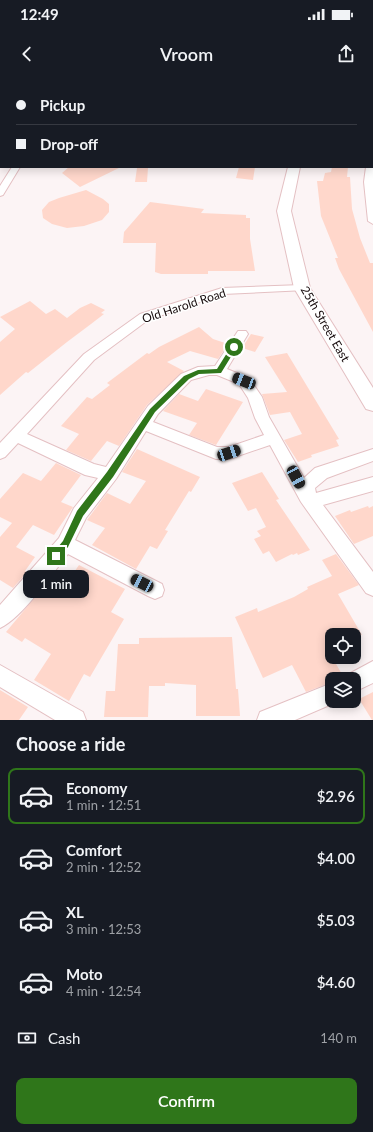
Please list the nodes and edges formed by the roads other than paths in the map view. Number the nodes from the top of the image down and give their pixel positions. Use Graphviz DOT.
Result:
graph roads {
  1 [pos="15,168"];
  2 [pos="294,168"];
  3 [pos="370,168"];
  4 [pos="0,194"];
  5 [pos="373,221"];
  6 [pos="302,288"];
  7 [pos="242,334"];
  8 [pos="219,371"];
  9 [pos="373,404"];
  10 [pos="143,424"];
  11 [pos="16,436"];
  12 [pos="274,438"];
  13 [pos="0,454"];
  14 [pos="373,455"];
  15 [pos="110,474"];
  16 [pos="373,484"];
  17 [pos="307,496"];
  18 [pos="65,544"];
  19 [pos="373,587"];
  20 [pos="155,590"];
  21 [pos="0,618"];
  22 [pos="373,672"];
  23 [pos="0,675"];
  24 [pos="361,678"];
  25 [pos="325,697"];
  26 [pos="75,720"];
  27 [pos="268,720"];
  1 -- 4 [label="street"];
  2 -- 6 [label="main road, 25th Street East"];
  3 -- 5 [label="street"];
  6 -- 9 [label="main road, 25th Street East"];
  6 -- 11 [label="street, Old Harold Road"];
  7 -- 8 [label="street"];
  8 -- 10 [label="street"];
  8 -- 12 [label="street"];
  10 -- 12 [label="street"];
  10 -- 15 [label="street"];
  11 -- 13 [label="street, Old Harold Road"];
  11 -- 15 [label="street"];
  12 -- 17 [label="street"];
  14 -- 17 [label="street"];
  15 -- 18 [label="street"];
  16 -- 17 [label="street"];
  17 -- 19 [label="street"];
  18 -- 20 [label="street"];
  18 -- 21 [label="street"];
  22 -- 24 [label="street"];
  23 -- 26 [label="street"];
  25 -- 27 [label="street"];
}
